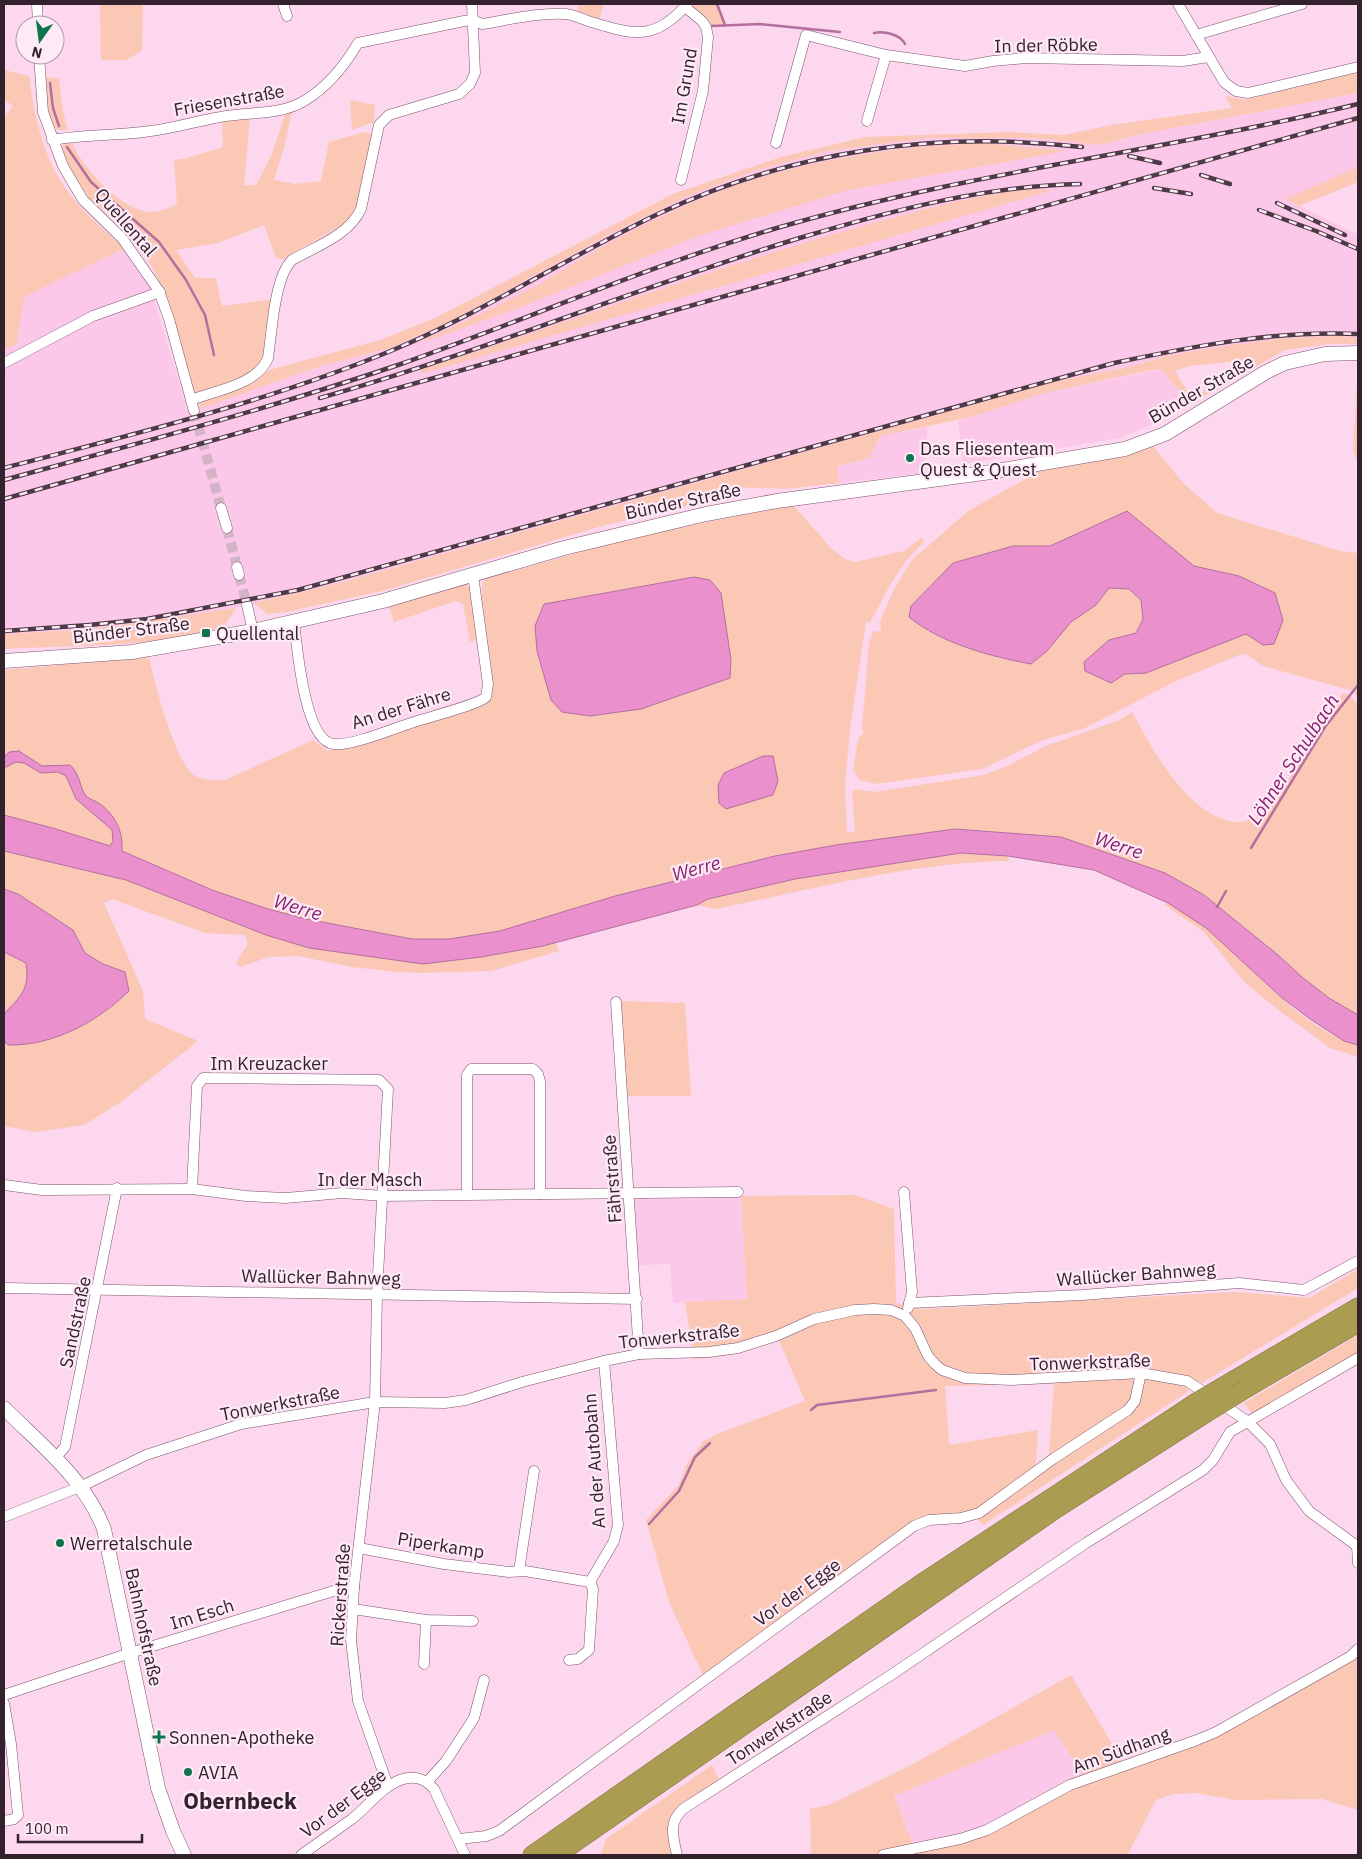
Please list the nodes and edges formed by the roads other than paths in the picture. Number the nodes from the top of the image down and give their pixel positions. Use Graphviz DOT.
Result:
graph roads {
  1 [pos="283,4"];
  2 [pos="472,4"];
  3 [pos="1178,4"];
  4 [pos="1302,4"];
  5 [pos="686,5"];
  6 [pos="287,16"];
  7 [pos="473,20"];
  8 [pos="1196,35"];
  9 [pos="886,55"];
  10 [pos="1208,57"];
  11 [pos="39,65"];
  12 [pos="1358,67"];
  13 [pos="866,121"];
  14 [pos="52,140"];
  15 [pos="776,143"];
  16 [pos="681,180"];
  17 [pos="160,292"];
  18 [pos="1358,353"];
  19 [pos="4,363"];
  20 [pos="191,400"];
  21 [pos="194,411"];
  22 [pos="222,508"];
  23 [pos="227,528"];
  24 [pos="473,575"];
  25 [pos="247,605"];
  26 [pos="294,622"];
  27 [pos="253,631"];
  28 [pos="4,661"];
  29 [pos="616,1002"];
  30 [pos="386,1085"];
  31 [pos="4,1185"];
  32 [pos="117,1188"];
  33 [pos="192,1189"];
  34 [pos="738,1192"];
  35 [pos="904,1192"];
  36 [pos="467,1194"];
  37 [pos="540,1194"];
  38 [pos="630,1194"];
  39 [pos="384,1196"];
  40 [pos="1358,1261"];
  41 [pos="4,1288"];
  42 [pos="98,1289"];
  43 [pos="377,1294"];
  44 [pos="637,1299"];
  45 [pos="910,1303"];
  46 [pos="1358,1307"];
  47 [pos="905,1316"];
  48 [pos="1358,1323"];
  49 [pos="639,1354"];
  50 [pos="1358,1358"];
  51 [pos="604,1361"];
  52 [pos="1141,1373"];
  53 [pos="375,1402"];
  54 [pos="4,1408"];
  55 [pos="1200,1409"];
  56 [pos="1247,1421"];
  57 [pos="55,1458"];
  58 [pos="534,1471"];
  59 [pos="82,1486"];
  60 [pos="4,1516"];
  61 [pos="1358,1546"];
  62 [pos="359,1548"];
  63 [pos="1358,1563"];
  64 [pos="519,1571"];
  65 [pos="590,1582"];
  66 [pos="354,1587"];
  67 [pos="353,1609"];
  68 [pos="426,1620"];
  69 [pos="473,1621"];
  70 [pos="1358,1649"];
  71 [pos="130,1653"];
  72 [pos="569,1660"];
  73 [pos="424,1664"];
  74 [pos="484,1680"];
  75 [pos="4,1695"];
  76 [pos="4,1703"];
  77 [pos="428,1781"];
  78 [pos="388,1786"];
  79 [pos="4,1821"];
  80 [pos="459,1839"];
  81 [pos="184,1855"];
  82 [pos="301,1855"];
  83 [pos="465,1855"];
  84 [pos="532,1855"];
  85 [pos="557,1855"];
  86 [pos="677,1855"];
  87 [pos="883,1855"];
  1 -- 6 [label="street"];
  2 -- 7 [label="street"];
  3 -- 8 [label="street"];
  4 -- 8 [label="street"];
  5 -- 7 [label="street, Friesenstraße"];
  5 -- 16 [label="street, Im Grund"];
  7 -- 14 [label="street, Friesenstraße"];
  7 -- 20 [label="street"];
  8 -- 10 [label="street"];
  9 -- 10 [label="street, In der Röbke"];
  9 -- 13 [label="street"];
  9 -- 15 [label="street, In der Röbke"];
  10 -- 12 [label="street"];
  11 -- 14 [label="street, Quellental"];
  14 -- 17 [label="street, Quellental"];
  17 -- 19 [label="street"];
  17 -- 20 [label="street, Quellental"];
  18 -- 24 [label="main road, Bünder Straße"];
  20 -- 21 [label="street, Quellental"];
  22 -- 23 [label="street"];
  24 -- 26 [label="main road, Bünder Straße"];
  24 -- 26 [label="street, An der Fähre"];
  25 -- 27 [label="street"];
  26 -- 27 [label="main road, Bünder Straße"];
  27 -- 28 [label="main road, Bünder Straße"];
  29 -- 38 [label="street, Fährstraße"];
  30 -- 33 [label="street, Im Kreuzacker"];
  30 -- 39 [label="street, Rickerstraße"];
  31 -- 32 [label="street, In der Masch"];
  32 -- 33 [label="street, In der Masch"];
  32 -- 42 [label="street, Sandstraße"];
  33 -- 39 [label="street, In der Masch"];
  34 -- 38 [label="street, In der Masch"];
  35 -- 45 [label="street"];
  36 -- 37 [label="street, In der Masch"];
  36 -- 37 [label="street"];
  36 -- 39 [label="street, In der Masch"];
  37 -- 38 [label="street, In der Masch"];
  38 -- 44 [label="street, Fährstraße"];
  39 -- 43 [label="street, Rickerstraße"];
  40 -- 45 [label="street, Wallücker Bahnweg"];
  41 -- 42 [label="street, Wallücker Bahnweg"];
  42 -- 43 [label="street, Wallücker Bahnweg"];
  42 -- 57 [label="street, Sandstraße"];
  43 -- 44 [label="street, Wallücker Bahnweg"];
  43 -- 53 [label="street, Rickerstraße"];
  44 -- 49 [label="street, Fährstraße"];
  45 -- 47 [label="street"];
  46 -- 55 [label="highway, bridge"];
  47 -- 49 [label="street, Tonwerkstraße"];
  47 -- 52 [label="street, Tonwerkstraße"];
  48 -- 55 [label="highway, bridge"];
  49 -- 51 [label="street, Tonwerkstraße"];
  50 -- 56 [label="street"];
  51 -- 53 [label="street, Tonwerkstraße"];
  51 -- 65 [label="street, An der Autobahn"];
  52 -- 56 [label="street, Tonwerkstraße"];
  52 -- 80 [label="street, Vor der Egge"];
  53 -- 59 [label="street, Tonwerkstraße"];
  53 -- 62 [label="street, Rickerstraße"];
  54 -- 57 [label="main road, Bahnhofstraße"];
  55 -- 84 [label="highway"];
  55 -- 85 [label="highway"];
  56 -- 61 [label="street, Tonwerkstraße"];
  56 -- 86 [label="street, Tonwerkstraße"];
  57 -- 59 [label="main road, Bahnhofstraße"];
  58 -- 64 [label="street"];
  59 -- 60 [label="street, Tonwerkstraße"];
  59 -- 71 [label="main road, Bahnhofstraße"];
  61 -- 63 [label="street"];
  62 -- 64 [label="street, Piperkamp"];
  62 -- 66 [label="street, Rickerstraße"];
  64 -- 65 [label="street, Piperkamp"];
  65 -- 72 [label="street"];
  66 -- 67 [label="street, Rickerstraße"];
  66 -- 71 [label="street, Im Esch"];
  67 -- 68 [label="street"];
  67 -- 78 [label="street, Rickerstraße"];
  68 -- 69 [label="street"];
  68 -- 73 [label="street"];
  70 -- 87 [label="street, Am Südhang"];
  71 -- 75 [label="street, Im Esch"];
  71 -- 81 [label="main road, Bahnhofstraße"];
  74 -- 77 [label="street"];
  76 -- 79 [label="street"];
  77 -- 78 [label="street, Vor der Egge"];
  77 -- 80 [label="street"];
  78 -- 82 [label="street, Vor der Egge"];
  80 -- 83 [label="street"];
}
